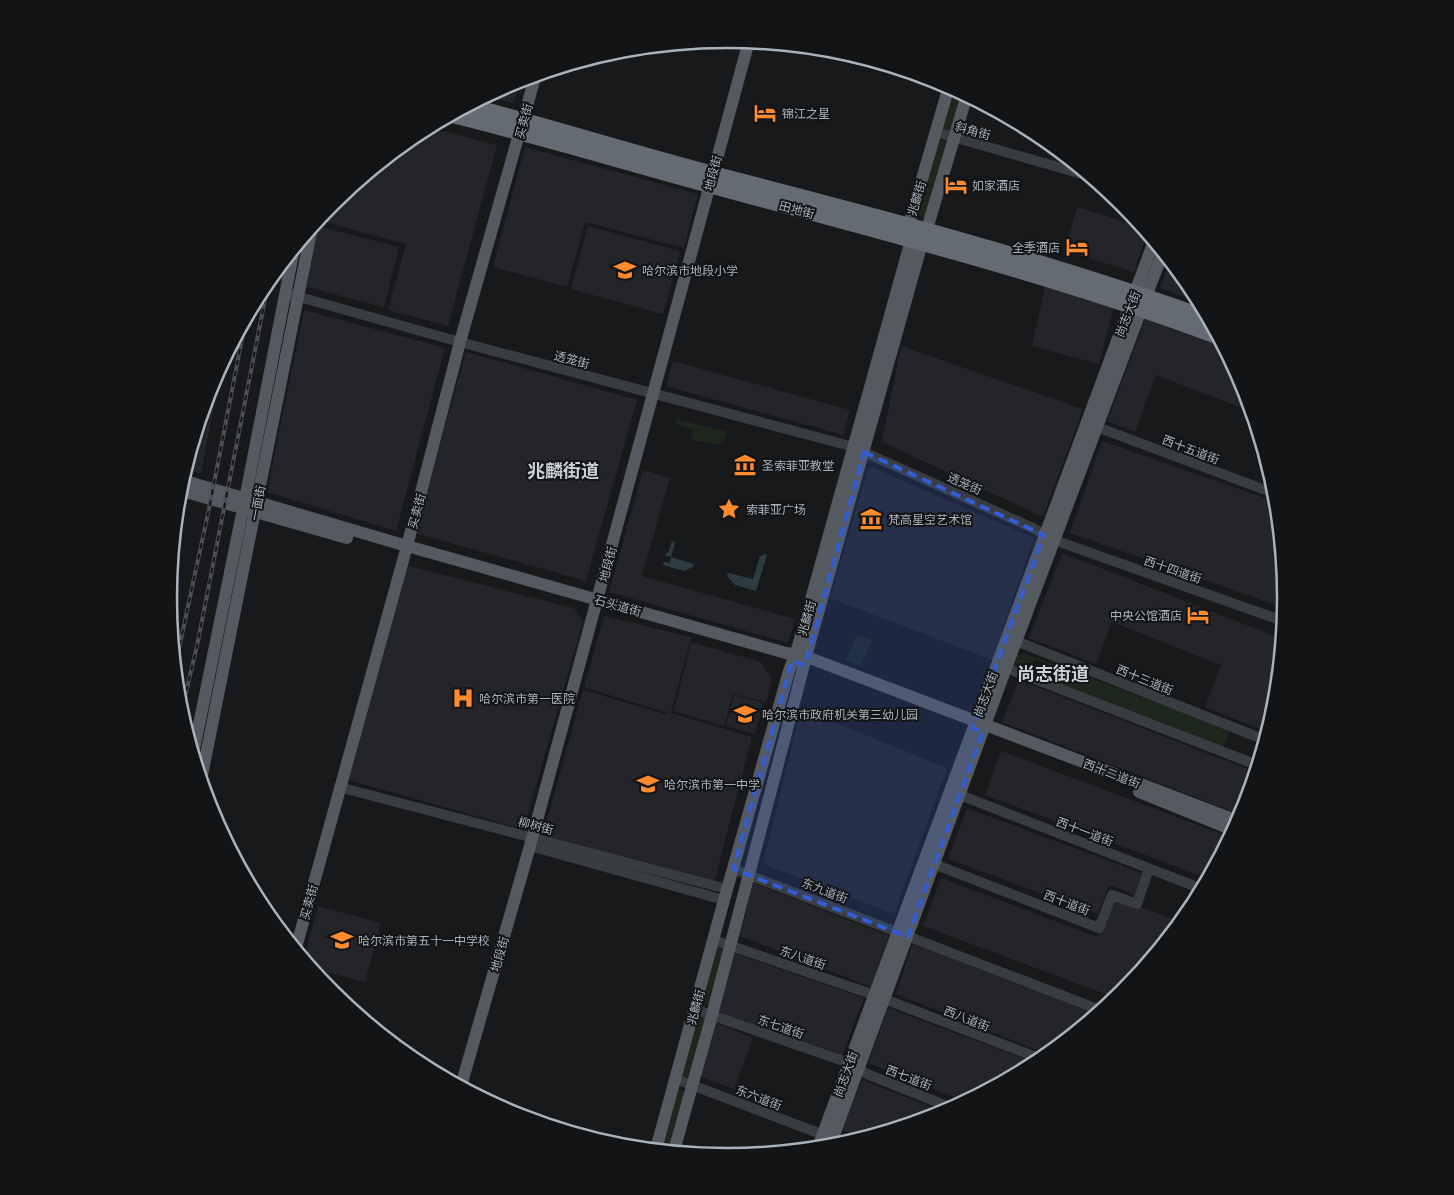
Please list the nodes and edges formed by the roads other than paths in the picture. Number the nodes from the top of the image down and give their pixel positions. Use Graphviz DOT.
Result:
graph roads {
  1 [pos="747,49"];
  2 [pos="534,83"];
  3 [pos="947,93"];
  4 [pos="965,102"];
  5 [pos="476,108"];
  6 [pos="460,117"];
  7 [pos="522,126"];
  8 [pos="936,132"];
  9 [pos="954,138"];
  10 [pos="1076,172"];
  11 [pos="710,179"];
  12 [pos="909,224"];
  13 [pos="920,237"];
  14 [pos="309,240"];
  15 [pos="1152,249"];
  16 [pos="1160,259"];
  17 [pos="291,263"];
  18 [pos="285,293"];
  19 [pos="298,296"];
  20 [pos="1138,300"];
  21 [pos="1199,316"];
  22 [pos="1209,333"];
  23 [pos="460,342"];
  24 [pos="653,393"];
  25 [pos="1097,427"];
  26 [pos="859,450"];
  27 [pos="190,483"];
  28 [pos="1266,490"];
  29 [pos="188,492"];
  30 [pos="250,506"];
  31 [pos="1049,537"];
  32 [pos="406,550"];
  33 [pos="596,602"];
  34 [pos="1276,619"];
  35 [pos="1016,642"];
  36 [pos="800,659"];
  37 [pos="1006,668"];
  38 [pos="979,726"];
  39 [pos="1259,737"];
  40 [pos="196,740"];
  41 [pos="1251,763"];
  42 [pos="204,766"];
  43 [pos="339,787"];
  44 [pos="960,796"];
  45 [pos="1230,818"];
  46 [pos="1226,827"];
  47 [pos="531,842"];
  48 [pos="934,864"];
  49 [pos="733,869"];
  50 [pos="1149,869"];
  51 [pos="749,875"];
  52 [pos="1195,886"];
  53 [pos="725,894"];
  54 [pos="903,934"];
  55 [pos="714,940"];
  56 [pos="298,941"];
  57 [pos="730,945"];
  58 [pos="879,998"];
  59 [pos="1094,1008"];
  60 [pos="694,1009"];
  61 [pos="712,1015"];
  62 [pos="1032,1056"];
  63 [pos="854,1066"];
  64 [pos="676,1079"];
  65 [pos="463,1080"];
  66 [pos="693,1085"];
  67 [pos="942,1104"];
  68 [pos="827,1138"];
  69 [pos="829,1138"];
  70 [pos="658,1143"];
  71 [pos="676,1145"];
  1 -- 11 [label="main road, 地段街"];
  2 -- 7 [label="main road, 买卖街"];
  3 -- 8 [label="main road, 兆麟街"];
  4 -- 9 [label="main road, 兆麟街"];
  5 -- 7 [label="highway, 田地街"];
  6 -- 7 [label="highway, 田地街"];
  7 -- 11 [label="highway, 田地街"];
  7 -- 23 [label="main road, 买卖街"];
  8 -- 9 [label="street, 斜角街"];
  8 -- 12 [label="main road, 兆麟街"];
  9 -- 10 [label="street, 斜角街"];
  9 -- 13 [label="main road, 兆麟街"];
  11 -- 12 [label="highway, 田地街"];
  11 -- 13 [label="highway, 田地街"];
  11 -- 24 [label="main road, 地段街"];
  12 -- 13 [label="highway, 田地街"];
  13 -- 20 [label="highway, 田地街"];
  13 -- 26 [label="main road, 兆麟街"];
  14 -- 19 [label="main road, 一面街"];
  15 -- 20 [label="main road, 尚志大街"];
  16 -- 20 [label="main road, 尚志大街"];
  17 -- 18 [label="main road, 一面街"];
  18 -- 19 [label="street, 透笼街"];
  18 -- 30 [label="main road, 一面街"];
  19 -- 23 [label="street, 透笼街"];
  19 -- 30 [label="main road, 一面街"];
  20 -- 21 [label="highway"];
  20 -- 22 [label="highway"];
  20 -- 25 [label="main road, 尚志大街"];
  20 -- 31 [label="main road, 尚志大街"];
  23 -- 24 [label="street, 透笼街"];
  23 -- 32 [label="main road, 买卖街"];
  24 -- 26 [label="street, 透笼街"];
  24 -- 33 [label="main road, 地段街"];
  25 -- 28 [label="street, 西十五道街"];
  25 -- 31 [label="main road, 尚志大街"];
  26 -- 31 [label="street, 透笼街"];
  26 -- 36 [label="main road, 兆麟街"];
  27 -- 30 [label="main road"];
  29 -- 30 [label="main road"];
  30 -- 32 [label="main road, 石头道街"];
  30 -- 40 [label="main road, 一面街"];
  30 -- 42 [label="main road, 一面街"];
  31 -- 34 [label="street, 西十四道街"];
  31 -- 35 [label="main road, 尚志大街"];
  31 -- 38 [label="main road, 尚志大街"];
  32 -- 33 [label="main road, 石头道街"];
  32 -- 43 [label="main road, 买卖街"];
  33 -- 36 [label="main road, 石头道街"];
  33 -- 47 [label="main road, 地段街"];
  35 -- 37 [label="main road, 尚志大街"];
  35 -- 39 [label="street, 西十三道街"];
  36 -- 38 [label="main road, 石头道街"];
  36 -- 49 [label="main road, 兆麟街"];
  36 -- 51 [label="main road, 兆麟街"];
  37 -- 38 [label="main road, 尚志大街"];
  37 -- 41 [label="street"];
  38 -- 44 [label="main road, 尚志大街"];
  38 -- 45 [label="main road, 西十二道街"];
  38 -- 46 [label="main road, 西十二道街"];
  38 -- 54 [label="main road, 尚志大街"];
  43 -- 47 [label="street, 柳树街"];
  43 -- 56 [label="main road, 买卖街"];
  44 -- 48 [label="main road, 尚志大街"];
  44 -- 50 [label="street, 西十一道街"];
  47 -- 53 [label="street, 柳树街"];
  47 -- 65 [label="main road, 地段街"];
  48 -- 50 [label="street, 西十道街"];
  48 -- 54 [label="main road, 尚志大街"];
  49 -- 51 [label="street, 东九道街"];
  49 -- 53 [label="main road, 兆麟街"];
  50 -- 52 [label="street, 西十一道街"];
  51 -- 54 [label="street, 东九道街"];
  51 -- 57 [label="main road, 兆麟街"];
  53 -- 55 [label="main road, 兆麟街"];
  54 -- 58 [label="main road, 尚志大街"];
  54 -- 59 [label="street, 东九道街"];
  55 -- 57 [label="street, 东八道街"];
  55 -- 60 [label="main road, 兆麟街"];
  57 -- 58 [label="street, 东八道街"];
  57 -- 61 [label="main road, 兆麟街"];
  58 -- 62 [label="street, 西八道街"];
  58 -- 63 [label="main road, 尚志大街"];
  60 -- 61 [label="street, 东七道街"];
  60 -- 64 [label="main road, 兆麟街"];
  61 -- 63 [label="street, 东七道街"];
  61 -- 66 [label="main road, 兆麟街"];
  63 -- 67 [label="street, 西七道街"];
  63 -- 69 [label="main road, 尚志大街"];
  64 -- 66 [label="street, 东六道街"];
  64 -- 70 [label="main road, 兆麟街"];
  66 -- 68 [label="street, 东六道街"];
  66 -- 71 [label="main road, 兆麟街"];
}
